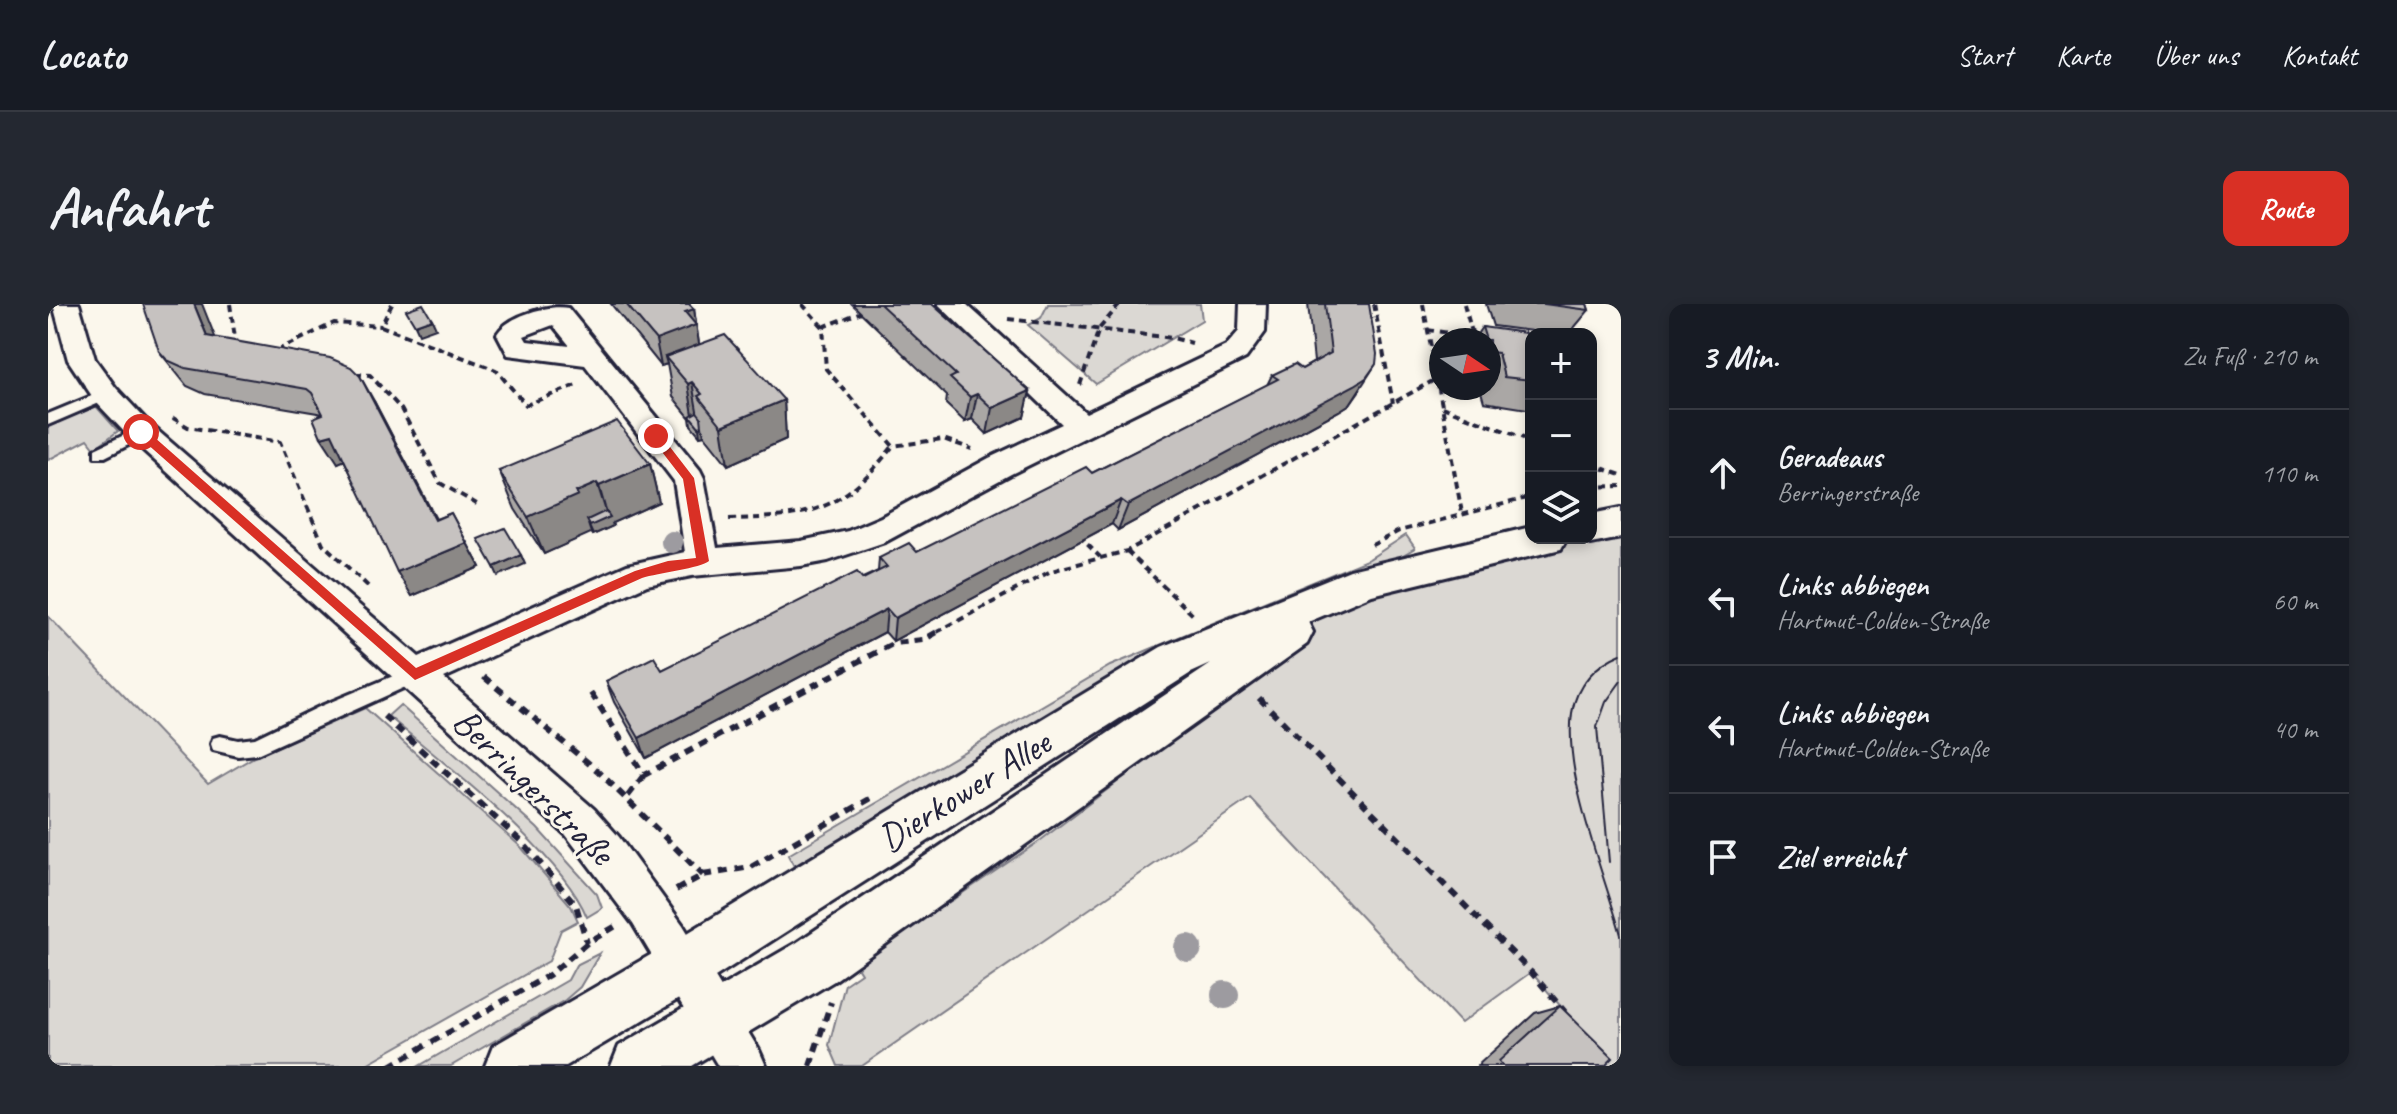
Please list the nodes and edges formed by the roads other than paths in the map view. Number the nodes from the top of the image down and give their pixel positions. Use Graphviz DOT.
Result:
graph roads {
  1 [pos="66,304"];
  2 [pos="1253,304"];
  3 [pos="955,310"];
  4 [pos="600,365"];
  5 [pos="106,395"];
  6 [pos="48,420"];
  7 [pos="153,423"];
  8 [pos="1081,425"];
  9 [pos="100,453"];
  10 [pos="1621,523"];
  11 [pos="1597,528"];
  12 [pos="1525,543"];
  13 [pos="703,561"];
  14 [pos="1224,658"];
  15 [pos="415,675"];
  16 [pos="220,744"];
  17 [pos="685,965"];
  18 [pos="715,1019"];
  19 [pos="513,1066"];
  20 [pos="639,1066"];
  21 [pos="743,1066"];
  1 -- 5 [label="street, Berringerstraße"];
  2 -- 8 [label="street"];
  3 -- 8 [label="street"];
  4 -- 13 [label="street"];
  5 -- 6 [label="lane"];
  5 -- 7 [label="street, Berringerstraße"];
  7 -- 9 [label="lane"];
  7 -- 15 [label="street, Berringerstraße"];
  8 -- 13 [label="street"];
  10 -- 11 [label="main road"];
  12 -- 14 [label="main road, Dierkower Allee"];
  13 -- 15 [label="street"];
  14 -- 17 [label="main road, Dierkower Allee"];
  14 -- 18 [label="main road, Dierkower Allee"];
  15 -- 16 [label="lane"];
  15 -- 17 [label="street, Berringerstraße"];
  17 -- 18 [label="street, Berringerstraße"];
  17 -- 19 [label="main road, Dierkower Allee"];
  18 -- 20 [label="main road, Dierkower Allee"];
  18 -- 21 [label="street"];
}
